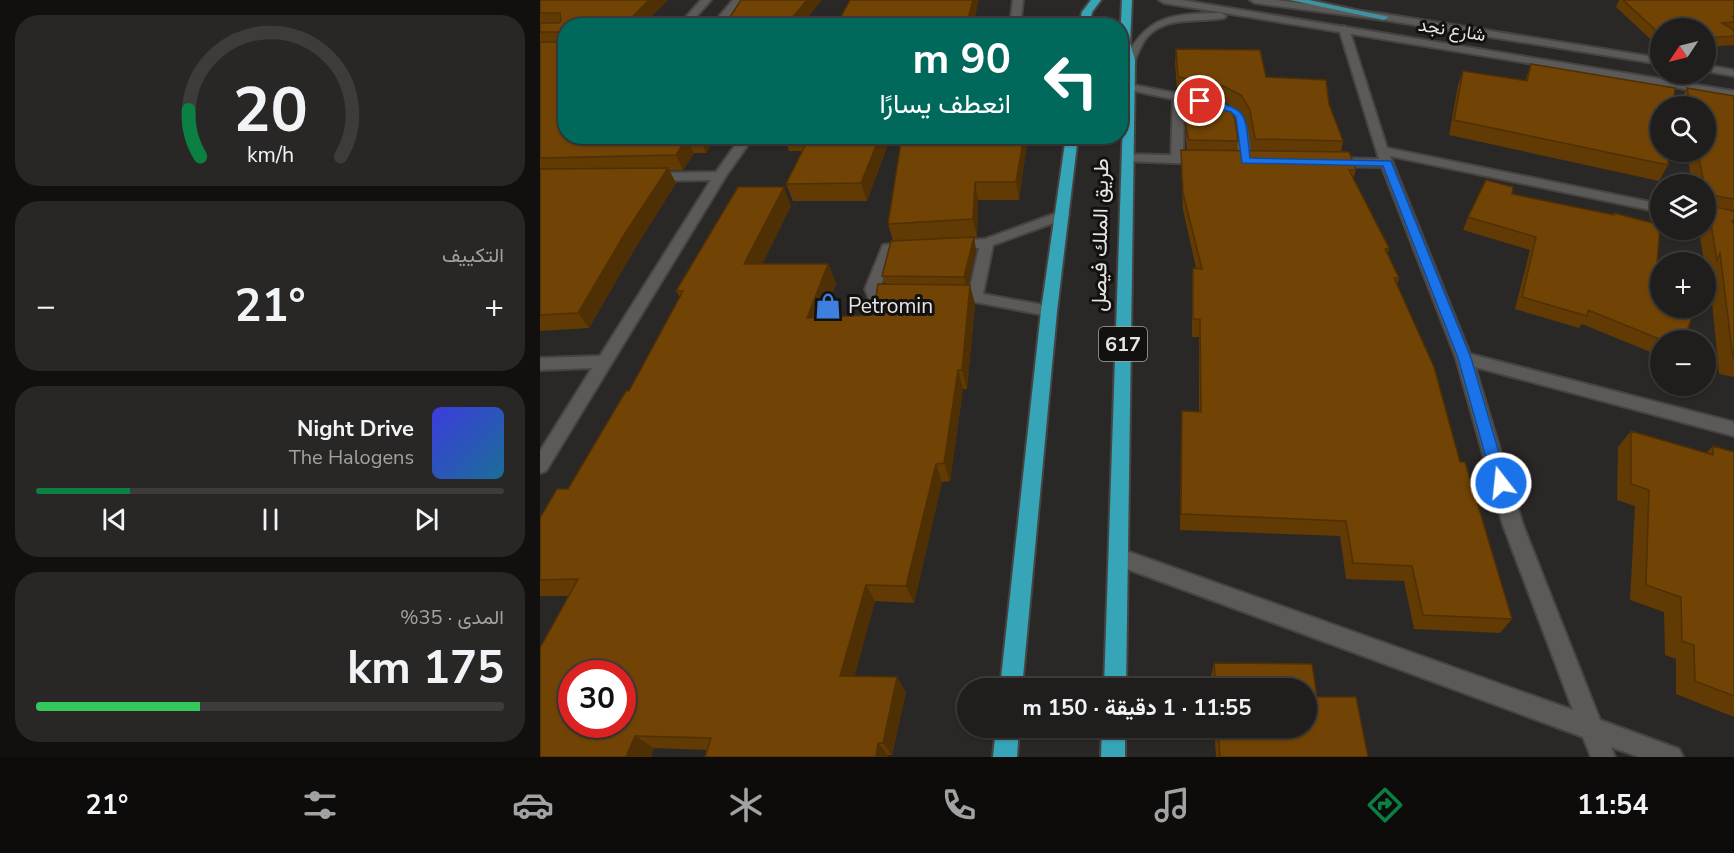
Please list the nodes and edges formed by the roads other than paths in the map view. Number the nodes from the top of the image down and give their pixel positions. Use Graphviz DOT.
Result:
graph roads {
  1 [pos="706,0"];
  2 [pos="738,0"];
  3 [pos="1018,0"];
  4 [pos="1083,0"];
  5 [pos="1096,0"];
  6 [pos="1127,0"];
  7 [pos="1164,0"];
  8 [pos="1255,0"];
  9 [pos="1295,0"];
  10 [pos="1087,12"];
  11 [pos="1272,17"];
  12 [pos="1384,17"];
  13 [pos="689,18"];
  14 [pos="722,18"];
  15 [pos="1016,18"];
  16 [pos="1085,18"];
  17 [pos="1126,18"];
  18 [pos="1344,30"];
  19 [pos="1128,53"];
  20 [pos="1650,59"];
  21 [pos="1130,60"];
  22 [pos="1716,70"];
  23 [pos="1734,73"];
  24 [pos="1129,87"];
  25 [pos="1734,94"];
  26 [pos="1179,97"];
  27 [pos="1128,122"];
  28 [pos="742,144"];
  29 [pos="1071,144"];
  30 [pos="1127,144"];
  31 [pos="1385,157"];
  32 [pos="1127,158"];
  33 [pos="1177,159"];
  34 [pos="1211,160"];
  35 [pos="1245,161"];
  36 [pos="1316,162"];
  37 [pos="720,176"];
  38 [pos="641,177"];
  39 [pos="1650,206"];
  40 [pos="1062,215"];
  41 [pos="987,243"];
  42 [pos="920,245"];
  43 [pos="942,245"];
  44 [pos="919,297"];
  45 [pos="1049,311"];
  46 [pos="1464,358"];
  47 [pos="604,363"];
  48 [pos="540,364"];
  49 [pos="1734,429"];
  50 [pos="540,466"];
  51 [pos="1118,557"];
  52 [pos="1012,678"];
  53 [pos="1115,678"];
  54 [pos="1591,726"];
  55 [pos="1007,738"];
  56 [pos="1114,738"];
  57 [pos="1005,757"];
  58 [pos="1113,757"];
  59 [pos="1603,757"];
  60 [pos="1671,757"];
  1 -- 13 [label="street"];
  2 -- 14 [label="street"];
  3 -- 15 [label="street"];
  4 -- 10 [label="highway"];
  5 -- 10 [label="highway"];
  6 -- 17 [label="highway, طريق الملك فيصل / 617"];
  7 -- 11 [label="street, شارع نجد"];
  8 -- 12 [label="street, شارع نجد"];
  9 -- 12 [label="main road"];
  10 -- 16 [label="highway"];
  11 -- 18 [label="street, شارع نجد"];
  11 -- 21 [label="street"];
  12 -- 20 [label="street, شارع نجد"];
  18 -- 25 [label="street, شارع نجد"];
  18 -- 31 [label="street"];
  19 -- 21 [label="highway, طريق الملك فيصل / 617"];
  21 -- 24 [label="highway, طريق الملك فيصل / 617"];
  22 -- 23 [label="street"];
  24 -- 26 [label="street"];
  24 -- 27 [label="highway, طريق الملك فيصل / 617"];
  26 -- 33 [label="street"];
  26 -- 35 [label="street"];
  28 -- 37 [label="street"];
  29 -- 40 [label="highway, طريق الملك فيصل"];
  30 -- 32 [label="highway, طريق الملك فيصل / 617"];
  31 -- 36 [label="street"];
  31 -- 39 [label="street"];
  31 -- 46 [label="street"];
  32 -- 33 [label="street"];
  32 -- 51 [label="highway, طريق الملك فيصل / 617"];
  33 -- 34 [label="street"];
  37 -- 38 [label="street"];
  37 -- 47 [label="street"];
  40 -- 41 [label="street"];
  40 -- 45 [label="highway, طريق الملك فيصل"];
  41 -- 43 [label="street"];
  41 -- 45 [label="street"];
  42 -- 44 [label="street"];
  45 -- 52 [label="highway, طريق الملك فيصل"];
  46 -- 49 [label="street"];
  46 -- 54 [label="street"];
  47 -- 48 [label="street"];
  47 -- 50 [label="street"];
  51 -- 53 [label="highway, طريق الملك فيصل / 617"];
  51 -- 54 [label="street"];
  54 -- 59 [label="street"];
  54 -- 60 [label="street"];
  55 -- 57 [label="highway"];
  56 -- 58 [label="highway"];
}
